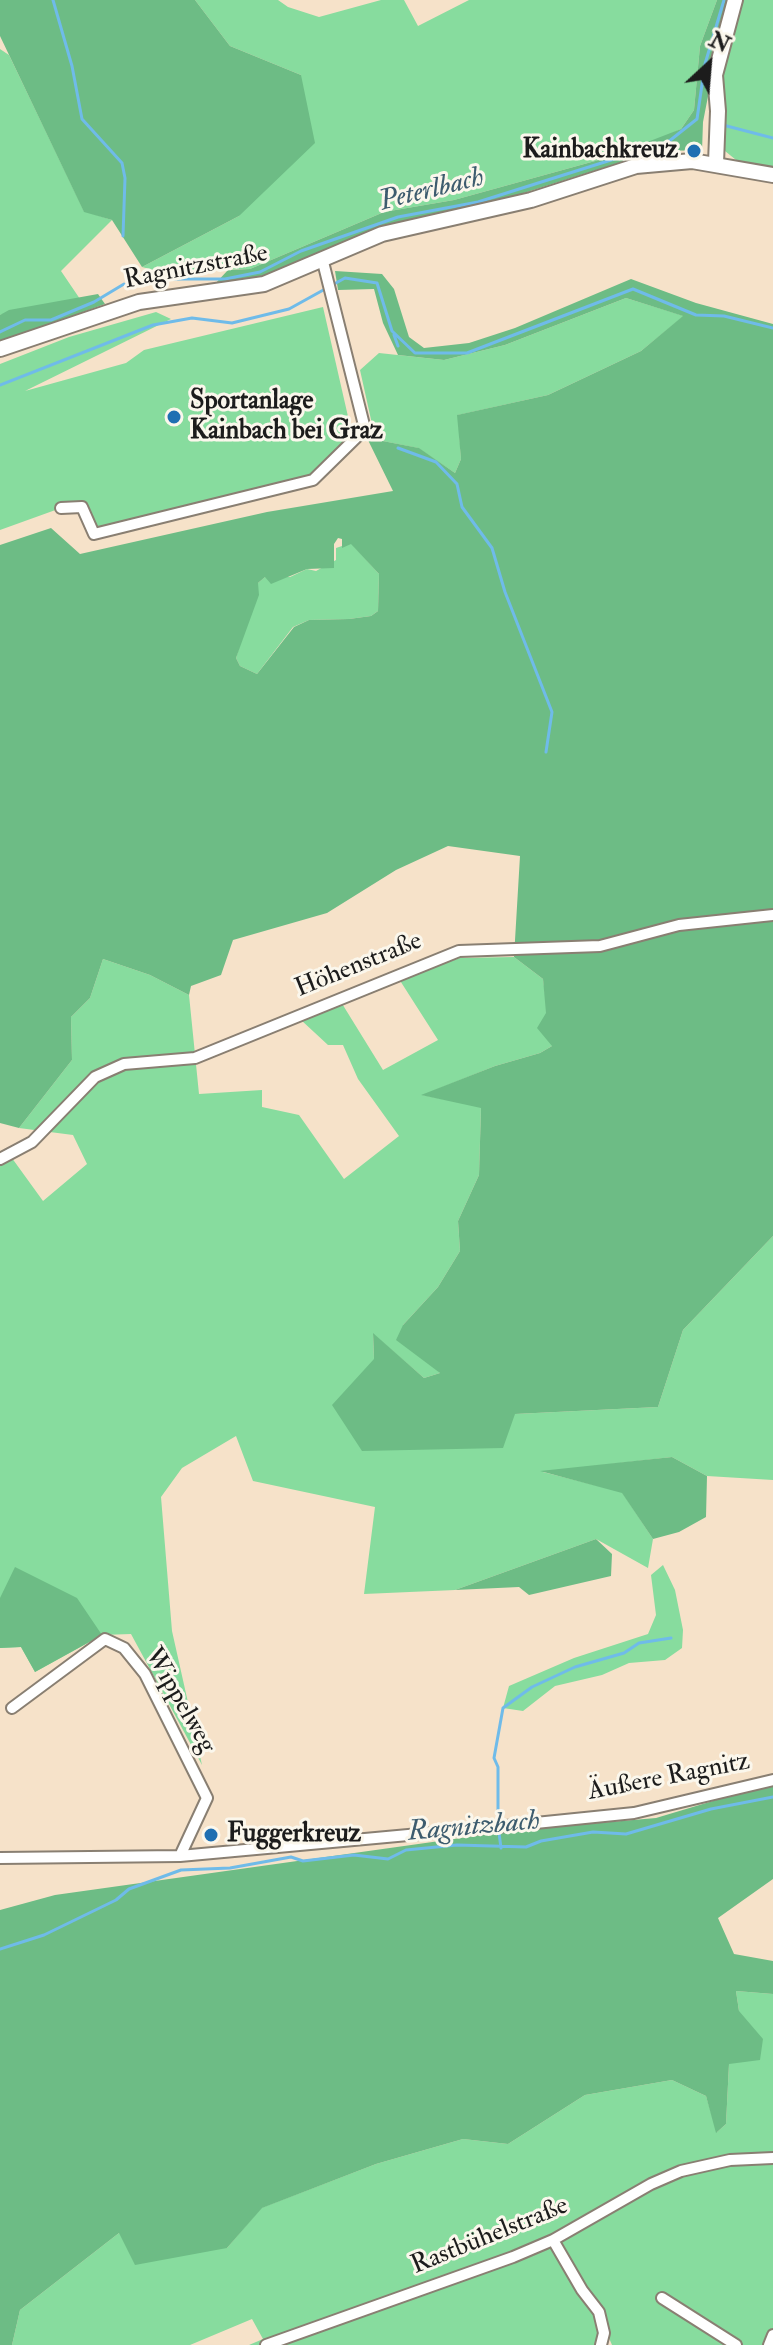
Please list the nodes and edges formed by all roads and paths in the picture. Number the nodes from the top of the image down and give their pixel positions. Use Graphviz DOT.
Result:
graph roads {
  1 [pos="735,0"];
  2 [pos="716,163"];
  3 [pos="773,175"];
  4 [pos="322,258"];
  5 [pos="0,349"];
  6 [pos="61,508"];
  7 [pos="773,915"];
  8 [pos="0,1159"];
  9 [pos="12,1708"];
  10 [pos="773,1780"];
  11 [pos="180,1856"];
  12 [pos="0,1858"];
  13 [pos="773,2158"];
  14 [pos="553,2240"];
  15 [pos="662,2298"];
  16 [pos="773,2335"];
  17 [pos="266,2345"];
  18 [pos="601,2345"];
  19 [pos="736,2345"];
  20 [pos="769,2345"];
  1 -- 2 [label="main road"];
  2 -- 3 [label="main road, Ragnitzstraße"];
  2 -- 4 [label="main road, Ragnitzstraße"];
  4 -- 5 [label="main road, Ragnitzstraße"];
  4 -- 6 [label="street"];
  7 -- 8 [label="street, Höhenstraße"];
  9 -- 11 [label="street, Wippelweg"];
  10 -- 11 [label="street, Äußere Ragnitz"];
  11 -- 12 [label="street, Äußere Ragnitz"];
  13 -- 14 [label="street, Rastbühelstraße"];
  14 -- 17 [label="street, Rastbühelstraße"];
  14 -- 18 [label="street"];
  15 -- 19 [label="street"];
  16 -- 20 [label="street"];
}
